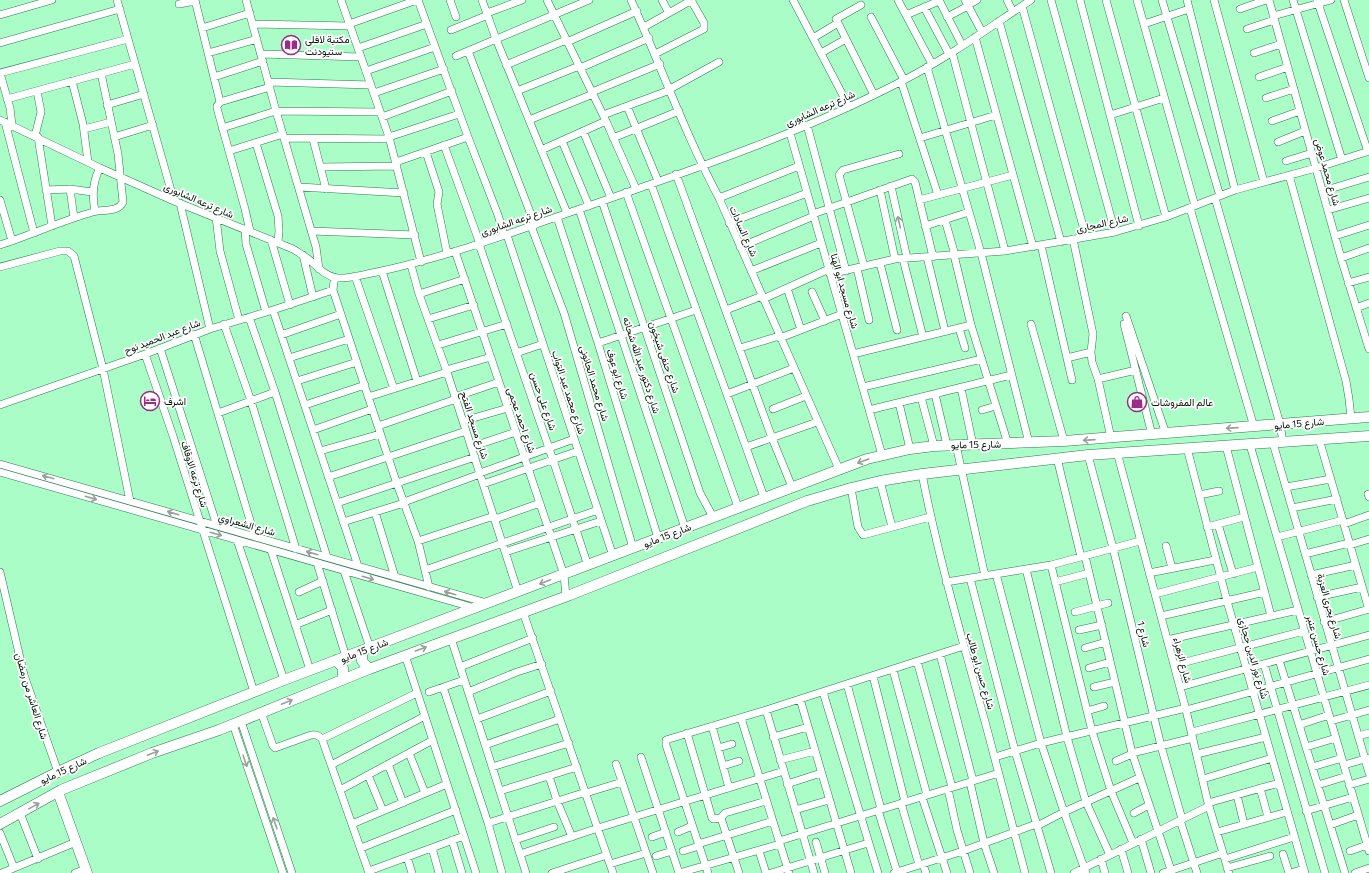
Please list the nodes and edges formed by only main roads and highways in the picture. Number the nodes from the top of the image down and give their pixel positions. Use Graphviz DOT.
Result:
graph roads {
  1 [pos="1369,417"];
  2 [pos="1369,436"];
  3 [pos="366,649"];
  4 [pos="341,659"];
  5 [pos="368,669"];
  6 [pos="343,679"];
  7 [pos="58,792"];
  8 [pos="0,801"];
  9 [pos="0,824"];
  10 [pos="87,871"];
  1 -- 3 [label="main road, شارع 15 مايو, one-way"];
  5 -- 2 [label="main road, شارع 15 مايو, one-way"];
  3 -- 4 [label="main road, شارع 15 مايو"];
  3 -- 5 [label="main road"];
  4 -- 6 [label="main road"];
  4 -- 8 [label="main road, شارع 15 مايو"];
  5 -- 6 [label="main road, شارع 15 مايو"];
  7 -- 6 [label="main road, شارع 15 مايو, one-way"];
  9 -- 7 [label="main road, شارع 15 مايو, one-way"];
  7 -- 10 [label="main road"];
}
